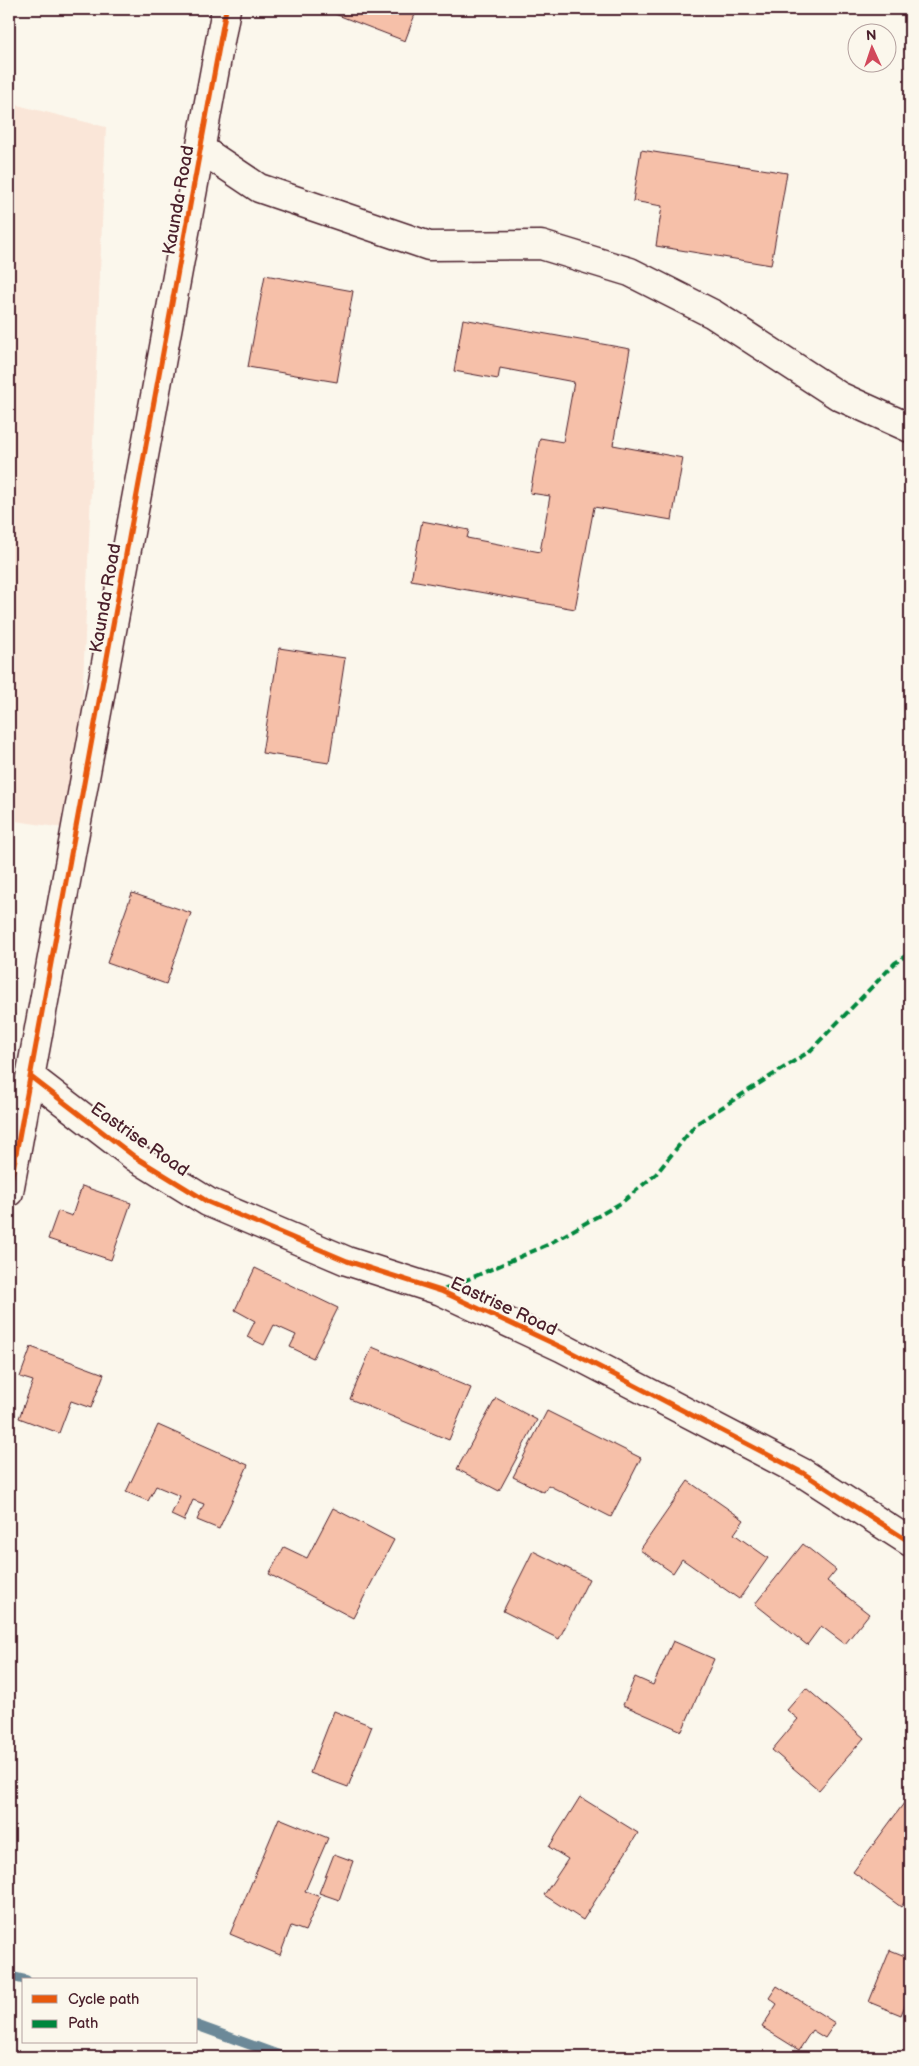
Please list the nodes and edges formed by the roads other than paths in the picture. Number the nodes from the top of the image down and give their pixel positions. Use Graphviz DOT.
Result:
graph roads {
  1 [pos="226,9"];
  2 [pos="201,149"];
  3 [pos="910,428"];
  4 [pos="31,1077"];
  5 [pos="9,1192"];
  6 [pos="910,1542"];
  1 -- 2 [label="street, Kaunda Road"];
  2 -- 3 [label="street"];
  2 -- 4 [label="street, Kaunda Road"];
  4 -- 5 [label="street, Kaunda Road"];
  4 -- 6 [label="street, Eastrise Road"];
}
